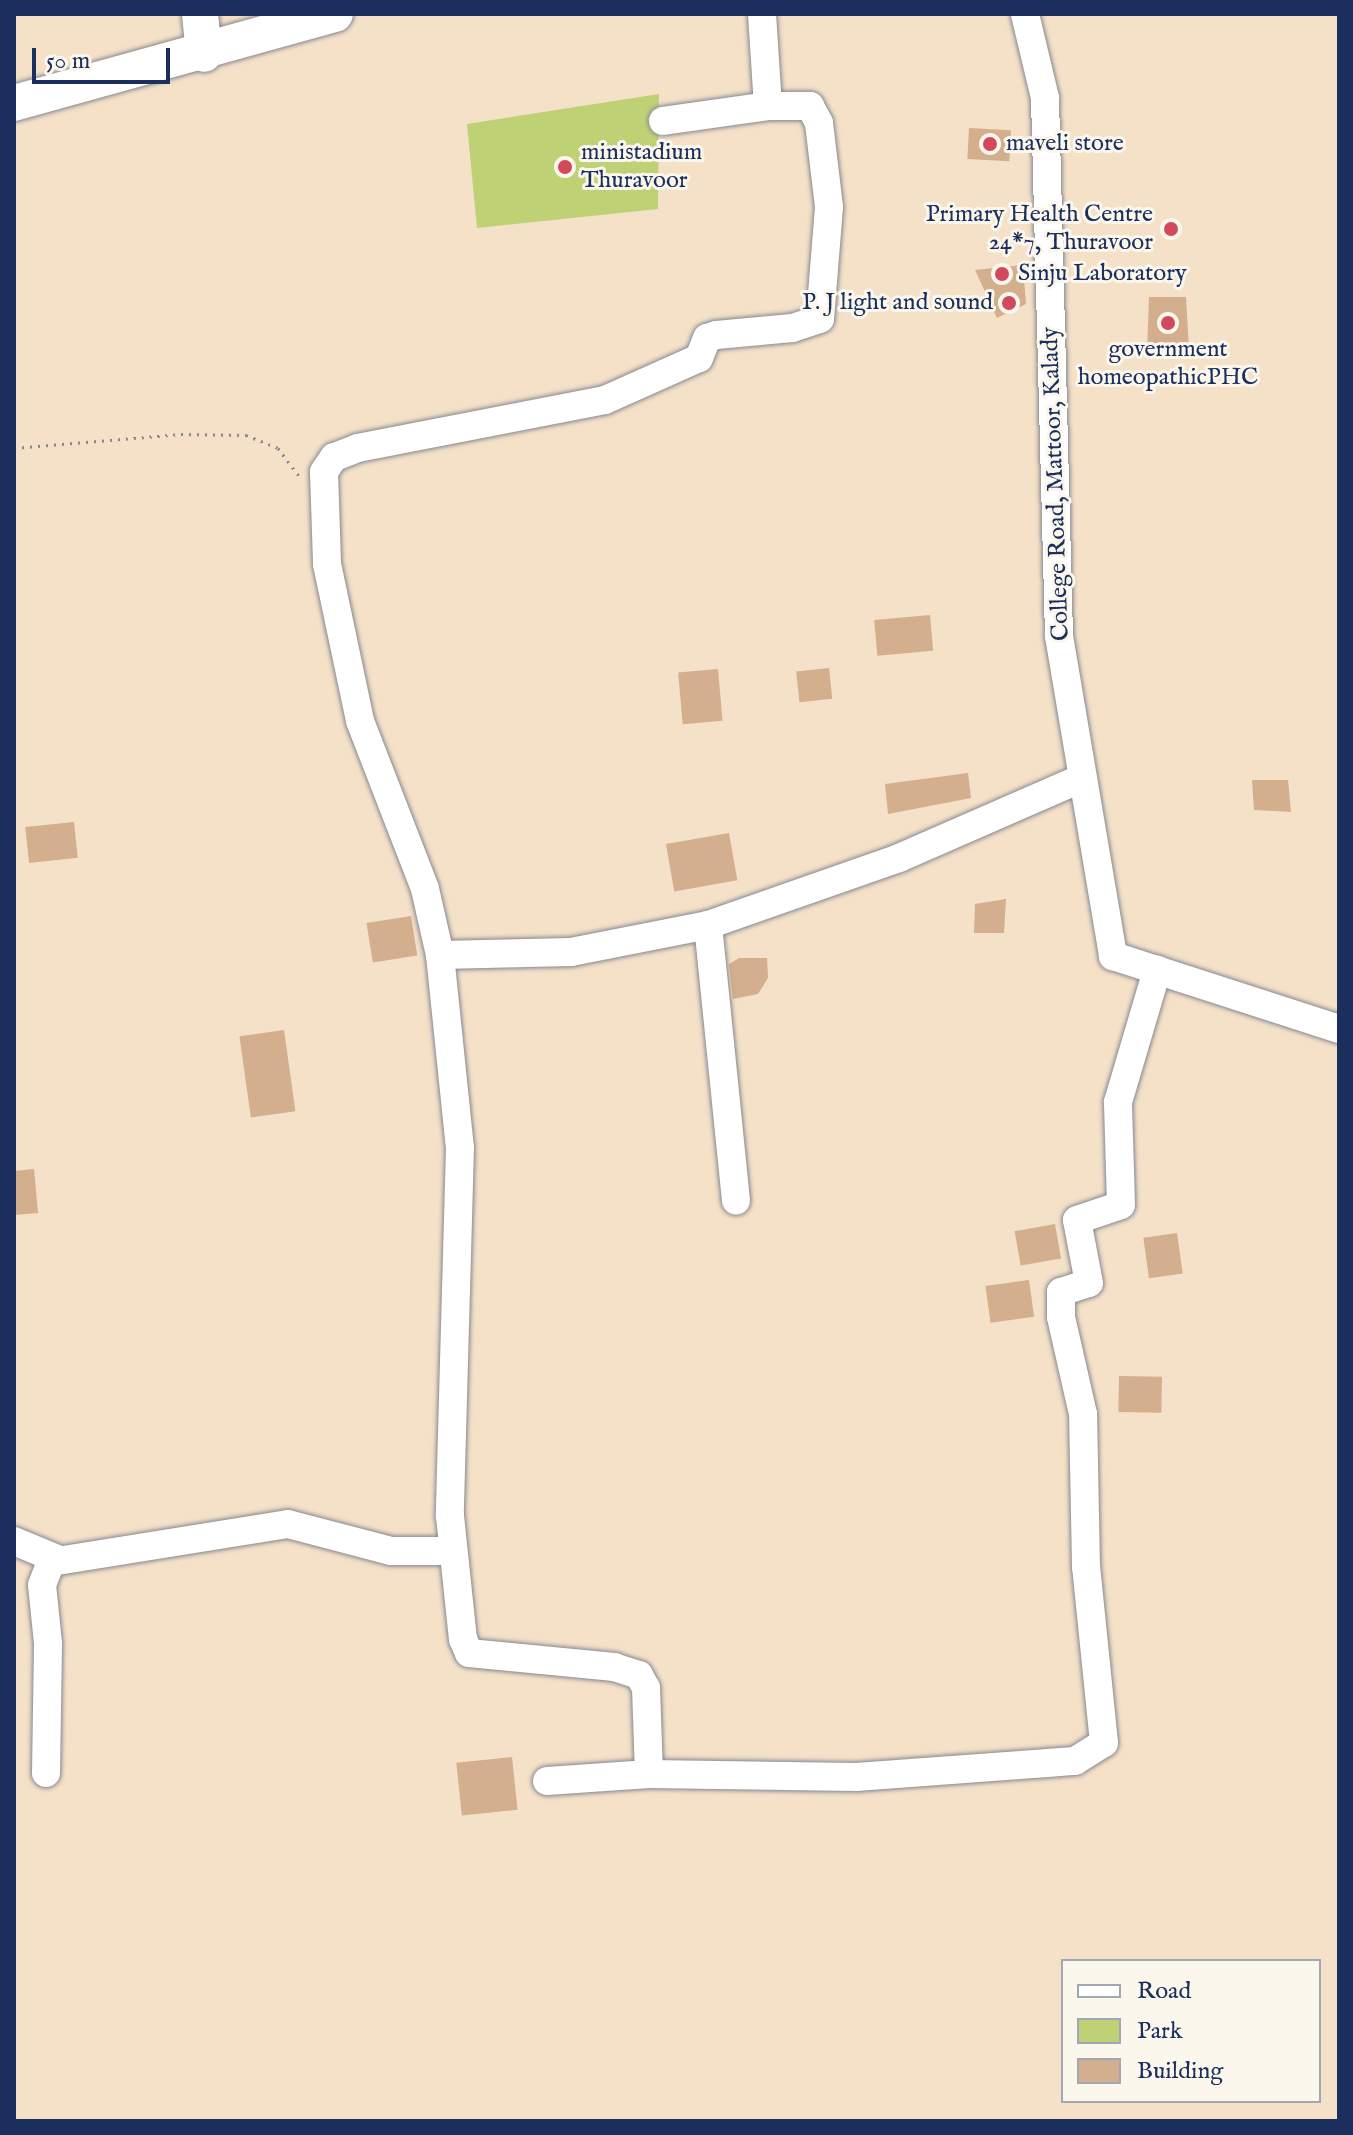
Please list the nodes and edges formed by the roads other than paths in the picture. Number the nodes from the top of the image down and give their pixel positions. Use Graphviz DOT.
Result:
graph roads {
  1 [pos="200,14"];
  2 [pos="335,14"];
  3 [pos="762,14"];
  4 [pos="1025,14"];
  5 [pos="204,54"];
  6 [pos="14,103"];
  7 [pos="768,106"];
  8 [pos="663,121"];
  9 [pos="1082,778"];
  10 [pos="708,925"];
  11 [pos="440,955"];
  12 [pos="1157,970"];
  13 [pos="1339,1029"];
  14 [pos="736,1201"];
  15 [pos="14,1541"];
  16 [pos="453,1551"];
  17 [pos="57,1559"];
  18 [pos="46,1773"];
  19 [pos="649,1774"];
  20 [pos="547,1781"];
  1 -- 5 [label="main road"];
  2 -- 5 [label="main road"];
  3 -- 7 [label="street"];
  4 -- 9 [label="street, College Road, Mattoor, Kalady"];
  5 -- 6 [label="main road"];
  7 -- 8 [label="street"];
  7 -- 11 [label="street"];
  9 -- 10 [label="street"];
  9 -- 12 [label="street, College Road, Mattoor, Kalady"];
  10 -- 11 [label="street"];
  10 -- 14 [label="street"];
  11 -- 16 [label="street"];
  12 -- 13 [label="street, College Road, Mattoor, Kalady"];
  12 -- 19 [label="street"];
  15 -- 17 [label="street"];
  16 -- 17 [label="street"];
  16 -- 19 [label="street"];
  17 -- 18 [label="street"];
  19 -- 20 [label="street"];
}
